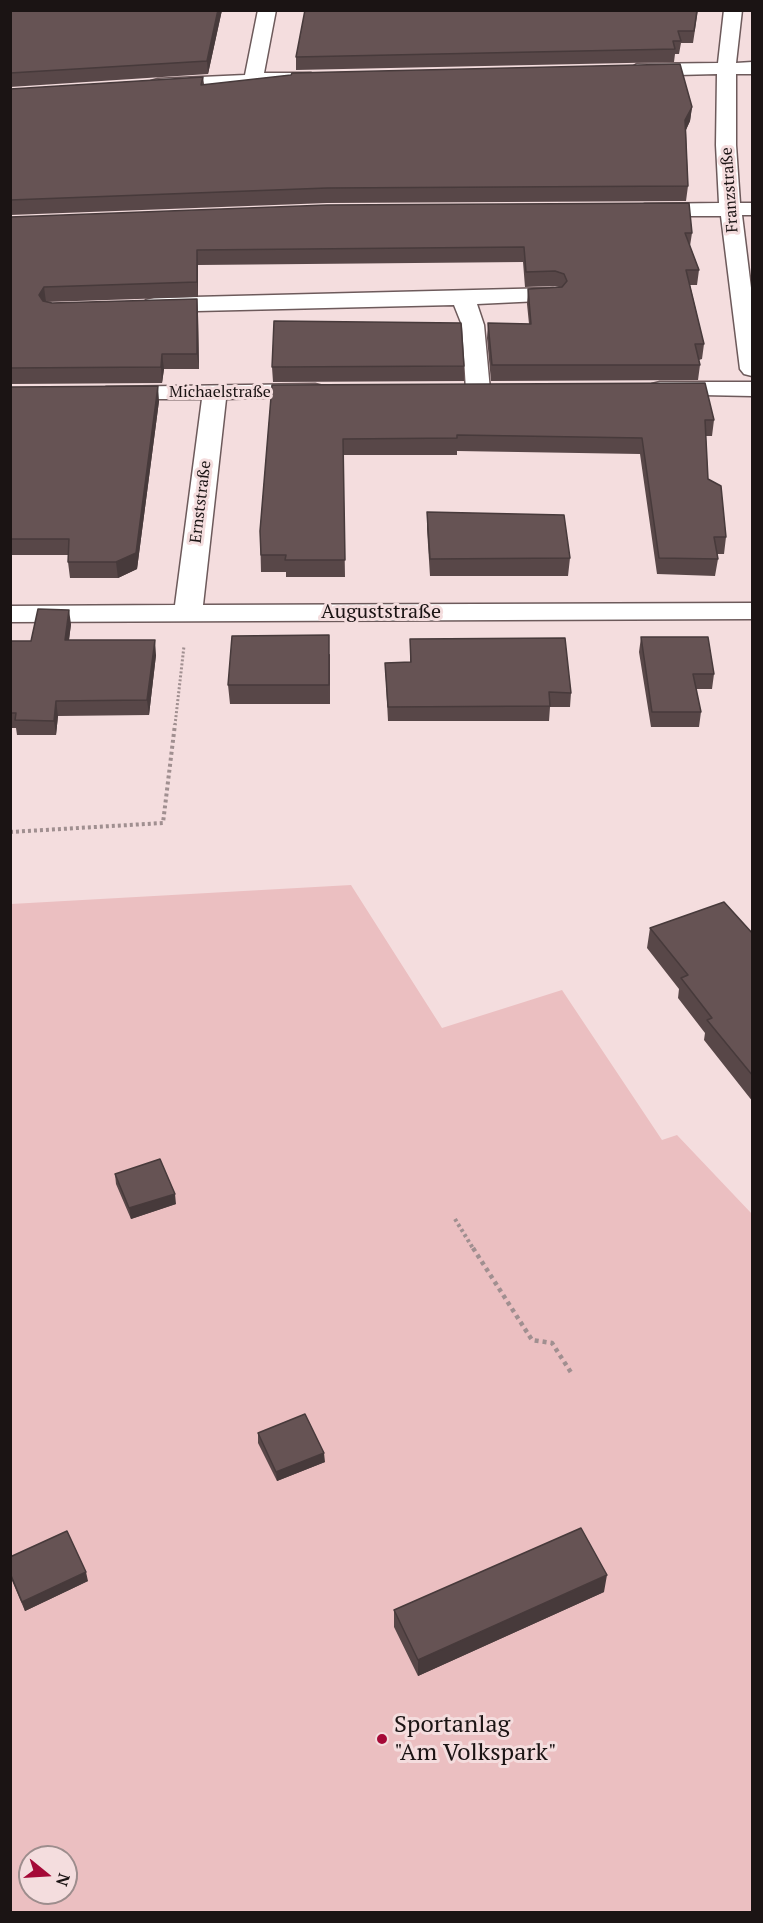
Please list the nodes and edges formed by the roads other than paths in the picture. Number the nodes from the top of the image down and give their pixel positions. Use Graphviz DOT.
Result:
graph roads {
  1 [pos="267,10"];
  2 [pos="733,10"];
  3 [pos="753,68"];
  4 [pos="725,69"];
  5 [pos="618,70"];
  6 [pos="323,77"];
  7 [pos="254,79"];
  8 [pos="138,86"];
  9 [pos="753,209"];
  10 [pos="622,210"];
  11 [pos="729,210"];
  12 [pos="553,294"];
  13 [pos="463,298"];
  14 [pos="131,306"];
  15 [pos="753,369"];
  16 [pos="633,389"];
  17 [pos="753,389"];
  18 [pos="454,390"];
  19 [pos="478,390"];
  20 [pos="502,390"];
  21 [pos="334,391"];
  22 [pos="215,392"];
  23 [pos="90,393"];
  24 [pos="753,611"];
  25 [pos="188,613"];
  26 [pos="10,614"];
  1 -- 7 [label="street"];
  2 -- 4 [label="street, Franzstraße"];
  3 -- 4 [label="street"];
  4 -- 5 [label="street"];
  4 -- 11 [label="street, Franzstraße"];
  6 -- 7 [label="street"];
  7 -- 8 [label="street"];
  9 -- 11 [label="street"];
  10 -- 11 [label="street"];
  11 -- 15 [label="street, Franzstraße"];
  12 -- 13 [label="street"];
  13 -- 14 [label="street"];
  13 -- 19 [label="street"];
  16 -- 17 [label="street"];
  18 -- 19 [label="street"];
  19 -- 20 [label="street"];
  21 -- 22 [label="street, Michaelstraße"];
  22 -- 23 [label="street, Michaelstraße"];
  22 -- 25 [label="street, Ernststraße"];
  24 -- 25 [label="street, Auguststraße"];
  25 -- 26 [label="street, Auguststraße"];
}
